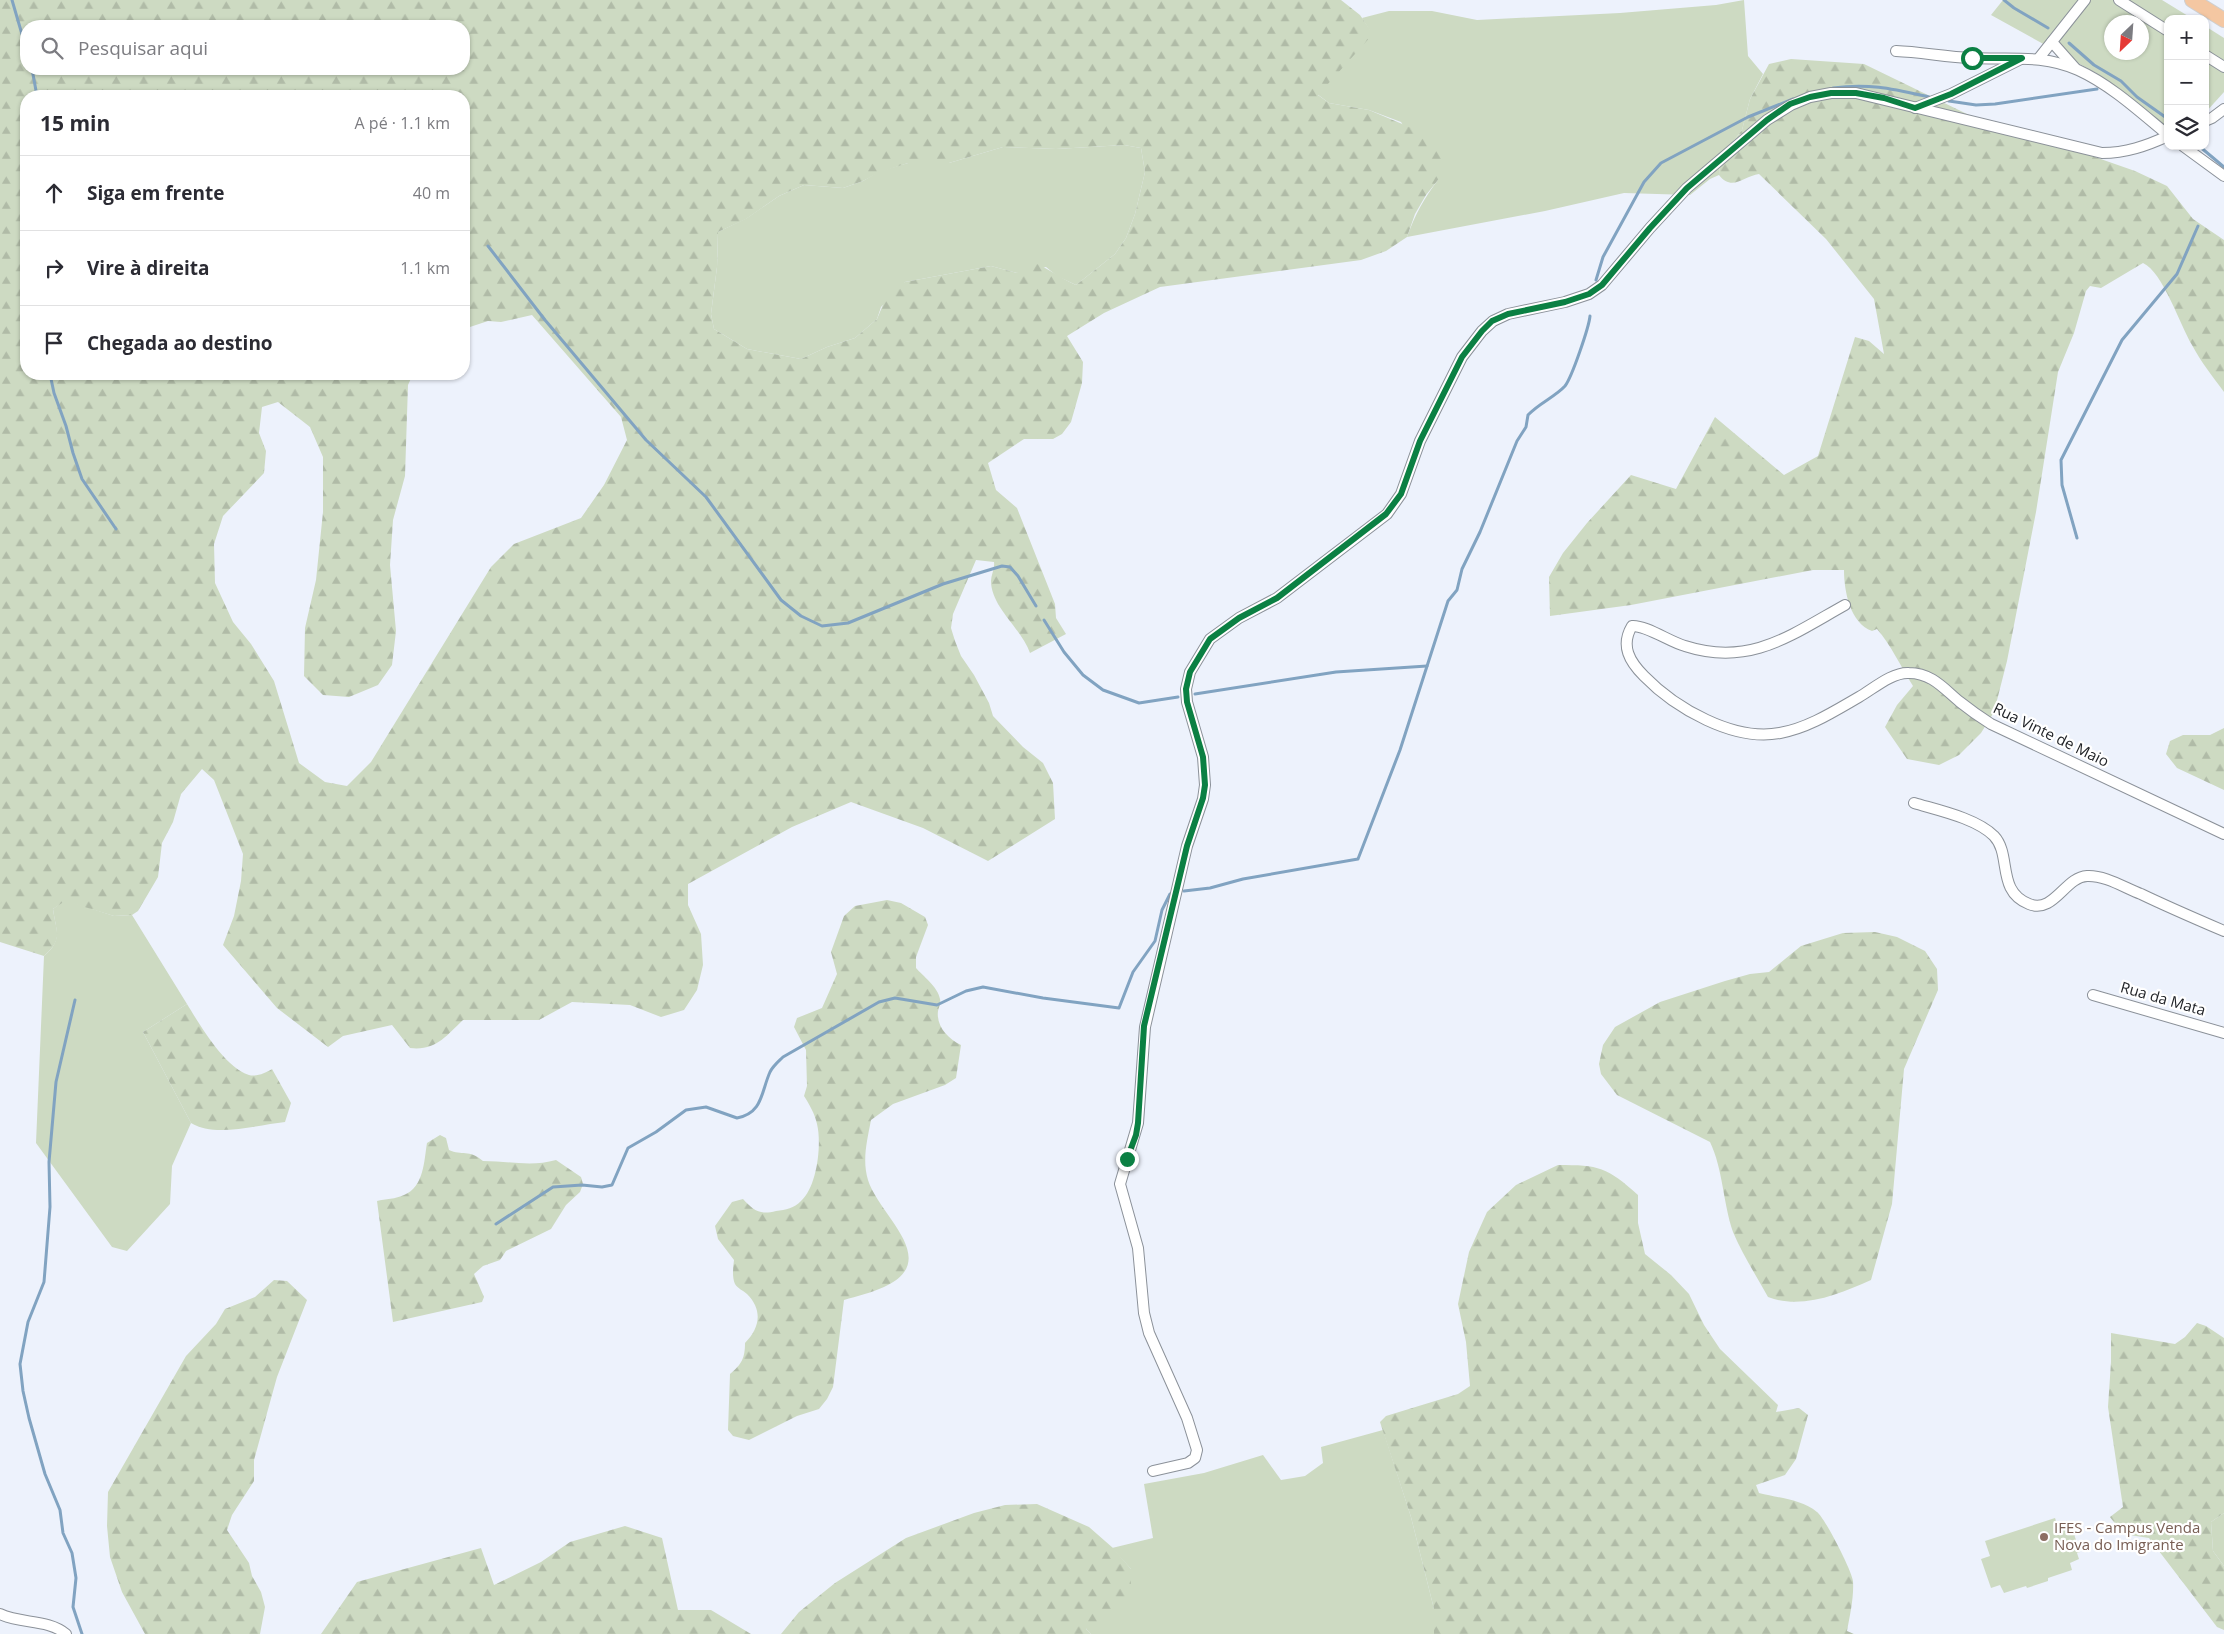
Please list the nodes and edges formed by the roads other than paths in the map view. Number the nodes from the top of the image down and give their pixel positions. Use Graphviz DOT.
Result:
graph roads {
  1 [pos="2085,0"];
  2 [pos="2119,0"];
  3 [pos="2192,0"];
  4 [pos="2224,20"];
  5 [pos="2164,28"];
  6 [pos="2052,42"];
  7 [pos="1896,51"];
  8 [pos="2022,58"];
  9 [pos="2039,58"];
  10 [pos="2209,58"];
  11 [pos="2224,67"];
  12 [pos="2076,69"];
  13 [pos="1915,108"];
  14 [pos="2224,108"];
  15 [pos="2209,119"];
  16 [pos="2164,133"];
  17 [pos="2164,138"];
  18 [pos="2188,150"];
  19 [pos="2224,176"];
  20 [pos="1845,605"];
  21 [pos="1914,803"];
  22 [pos="2224,834"];
  23 [pos="2224,931"];
  24 [pos="2093,995"];
  25 [pos="2224,1033"];
  26 [pos="1154,1472"];
  27 [pos="0,1614"];
  28 [pos="66,1634"];
  1 -- 6 [label="street"];
  2 -- 5 [label="street"];
  3 -- 4 [label="highway"];
  6 -- 9 [label="street"];
  6 -- 12 [label="street"];
  7 -- 8 [label="street"];
  8 -- 9 [label="street"];
  8 -- 13 [label="street"];
  9 -- 12 [label="street"];
  10 -- 11 [label="street"];
  12 -- 16 [label="street"];
  13 -- 17 [label="street"];
  13 -- 26 [label="street"];
  14 -- 15 [label="street"];
  18 -- 19 [label="street"];
  20 -- 22 [label="street, Rua Vinte de Maio"];
  21 -- 23 [label="street"];
  24 -- 25 [label="street, Rua da Mata"];
  27 -- 28 [label="street"];
}
